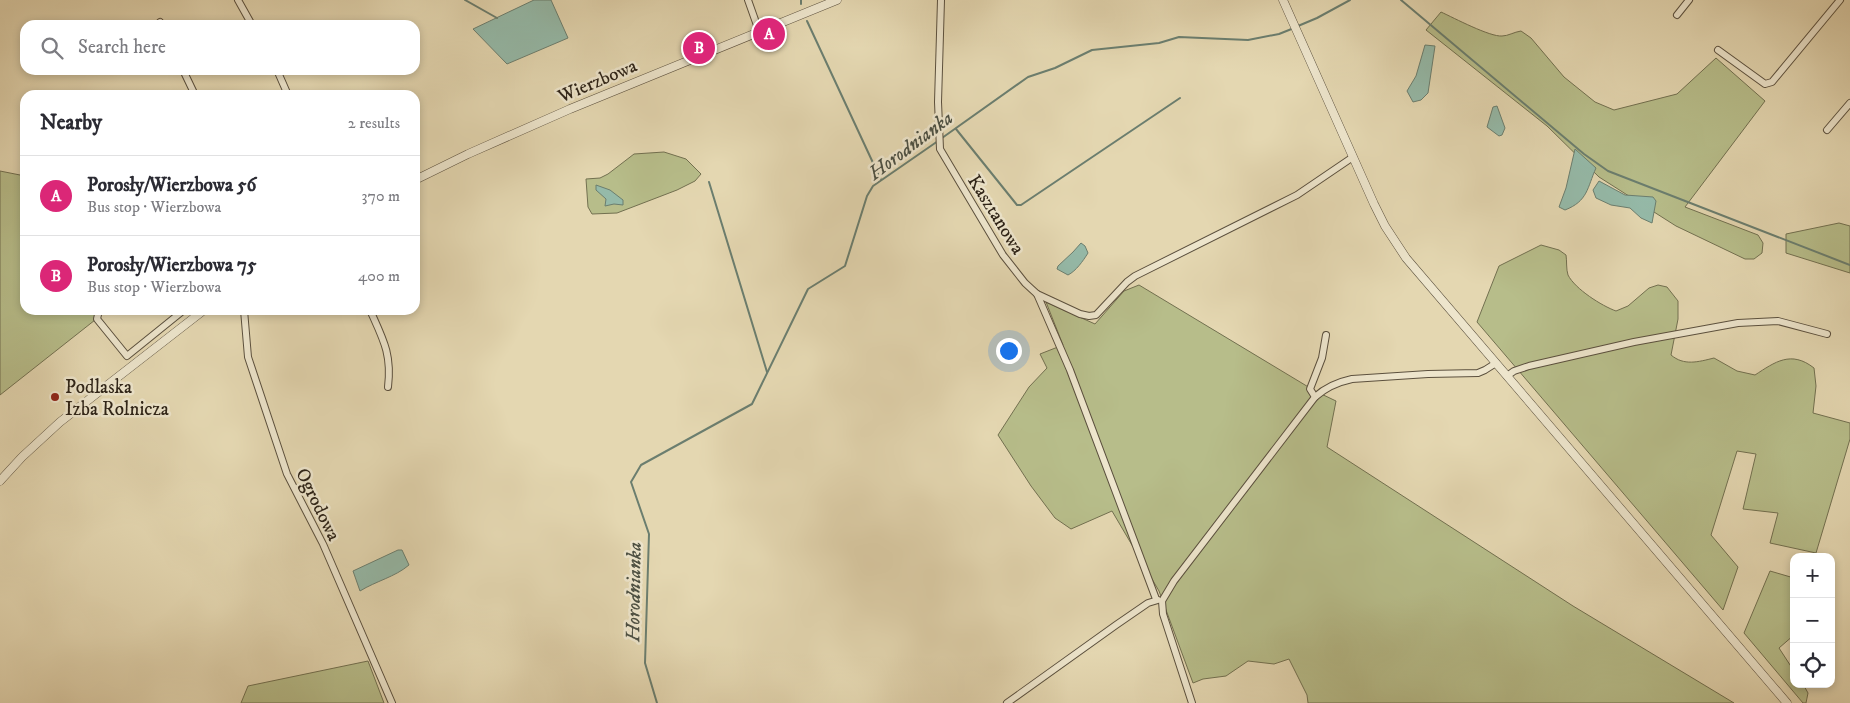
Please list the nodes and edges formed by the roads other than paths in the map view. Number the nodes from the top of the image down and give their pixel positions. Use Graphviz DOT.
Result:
graph roads {
  1 [pos="238,0"];
  2 [pos="748,0"];
  3 [pos="837,0"];
  4 [pos="941,0"];
  5 [pos="1283,0"];
  6 [pos="1689,0"];
  7 [pos="1840,0"];
  8 [pos="1677,15"];
  9 [pos="249,20"];
  10 [pos="759,31"];
  11 [pos="1718,50"];
  12 [pos="185,75"];
  13 [pos="279,75"];
  14 [pos="193,90"];
  15 [pos="286,90"];
  16 [pos="1850,103"];
  17 [pos="1827,130"];
  18 [pos="1353,157"];
  19 [pos="420,178"];
  20 [pos="1037,294"];
  21 [pos="98,315"];
  22 [pos="178,315"];
  23 [pos="198,315"];
  24 [pos="244,315"];
  25 [pos="372,315"];
  26 [pos="1827,334"];
  27 [pos="1326,335"];
  28 [pos="127,356"];
  29 [pos="1496,363"];
  30 [pos="134,365"];
  31 [pos="1507,376"];
  32 [pos="388,387"];
  33 [pos="1315,397"];
  34 [pos="0,481"];
  35 [pos="1159,600"];
  36 [pos="392,703"];
  37 [pos="1007,703"];
  38 [pos="1192,703"];
  39 [pos="1787,703"];
  1 -- 9 [label="street"];
  2 -- 10 [label="street"];
  3 -- 10 [label="street, Wierzbowa"];
  4 -- 20 [label="street, Kasztanowa"];
  5 -- 18 [label="street"];
  6 -- 8 [label="street"];
  7 -- 11 [label="street"];
  10 -- 19 [label="street, Wierzbowa"];
  12 -- 14 [label="street"];
  13 -- 15 [label="street"];
  16 -- 17 [label="street"];
  18 -- 20 [label="street"];
  18 -- 29 [label="street"];
  20 -- 35 [label="street"];
  21 -- 28 [label="street"];
  22 -- 28 [label="street"];
  23 -- 30 [label="street"];
  24 -- 36 [label="street, Ogrodowa"];
  25 -- 32 [label="street"];
  26 -- 31 [label="street"];
  27 -- 33 [label="street"];
  28 -- 30 [label="street"];
  29 -- 31 [label="street"];
  29 -- 33 [label="street"];
  30 -- 34 [label="street"];
  31 -- 39 [label="street"];
  33 -- 35 [label="street"];
  35 -- 37 [label="street"];
  35 -- 38 [label="street"];
}
